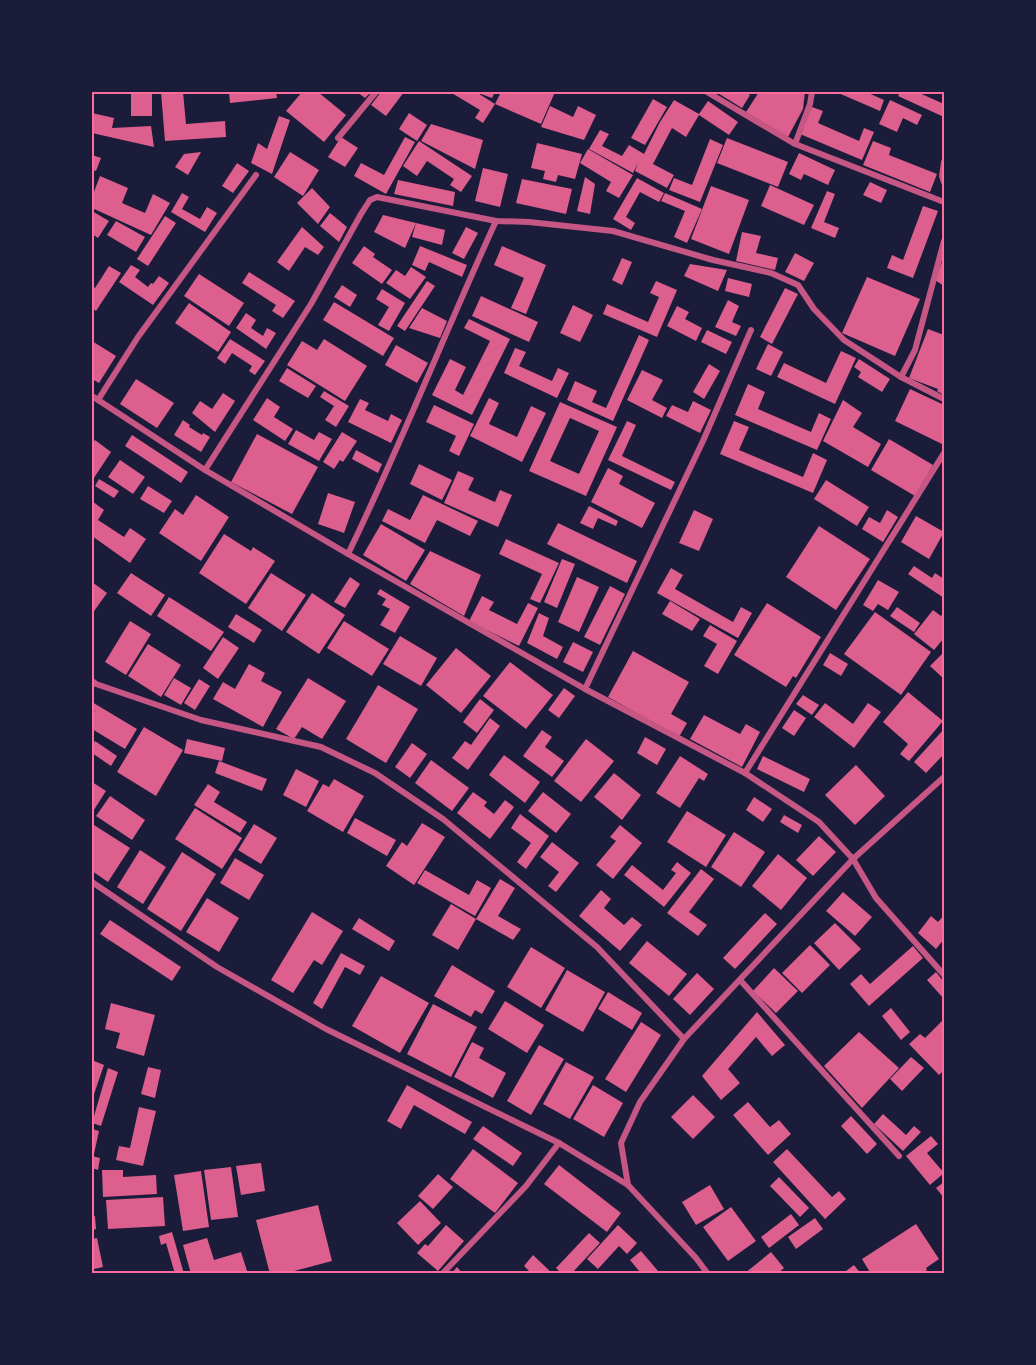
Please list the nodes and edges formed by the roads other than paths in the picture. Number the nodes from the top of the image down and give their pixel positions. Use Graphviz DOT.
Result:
graph roads {
  1 [pos="376,92"];
  2 [pos="707,92"];
  3 [pos="812,92"];
  4 [pos="338,138"];
  5 [pos="795,144"];
  6 [pos="945,162"];
  7 [pos="256,175"];
  8 [pos="944,179"];
  9 [pos="945,202"];
  10 [pos="496,221"];
  11 [pos="945,241"];
  12 [pos="751,330"];
  13 [pos="900,377"];
  14 [pos="92,396"];
  15 [pos="945,399"];
  16 [pos="98,400"];
  17 [pos="945,453"];
  18 [pos="205,470"];
  19 [pos="348,554"];
  20 [pos="92,681"];
  21 [pos="585,689"];
  22 [pos="745,773"];
  23 [pos="945,777"];
  24 [pos="853,859"];
  25 [pos="92,882"];
  26 [pos="945,975"];
  27 [pos="740,980"];
  28 [pos="684,1039"];
  29 [pos="559,1143"];
  30 [pos="899,1156"];
  31 [pos="628,1185"];
  32 [pos="444,1273"];
  33 [pos="708,1274"];
  1 -- 4 [label="street"];
  2 -- 5 [label="street"];
  3 -- 5 [label="street"];
  5 -- 9 [label="street"];
  6 -- 8 [label="street"];
  7 -- 16 [label="street"];
  10 -- 13 [label="street"];
  10 -- 18 [label="street"];
  10 -- 19 [label="street"];
  11 -- 13 [label="street"];
  12 -- 21 [label="street"];
  13 -- 15 [label="street"];
  14 -- 16 [label="street"];
  16 -- 18 [label="street"];
  17 -- 22 [label="street"];
  18 -- 19 [label="street"];
  19 -- 21 [label="street"];
  20 -- 28 [label="street"];
  21 -- 22 [label="street"];
  22 -- 24 [label="street"];
  23 -- 24 [label="street"];
  24 -- 26 [label="street"];
  24 -- 27 [label="street"];
  25 -- 29 [label="street"];
  27 -- 28 [label="street"];
  27 -- 30 [label="street"];
  28 -- 31 [label="street"];
  29 -- 31 [label="street"];
  29 -- 32 [label="street"];
  31 -- 33 [label="street"];
}
